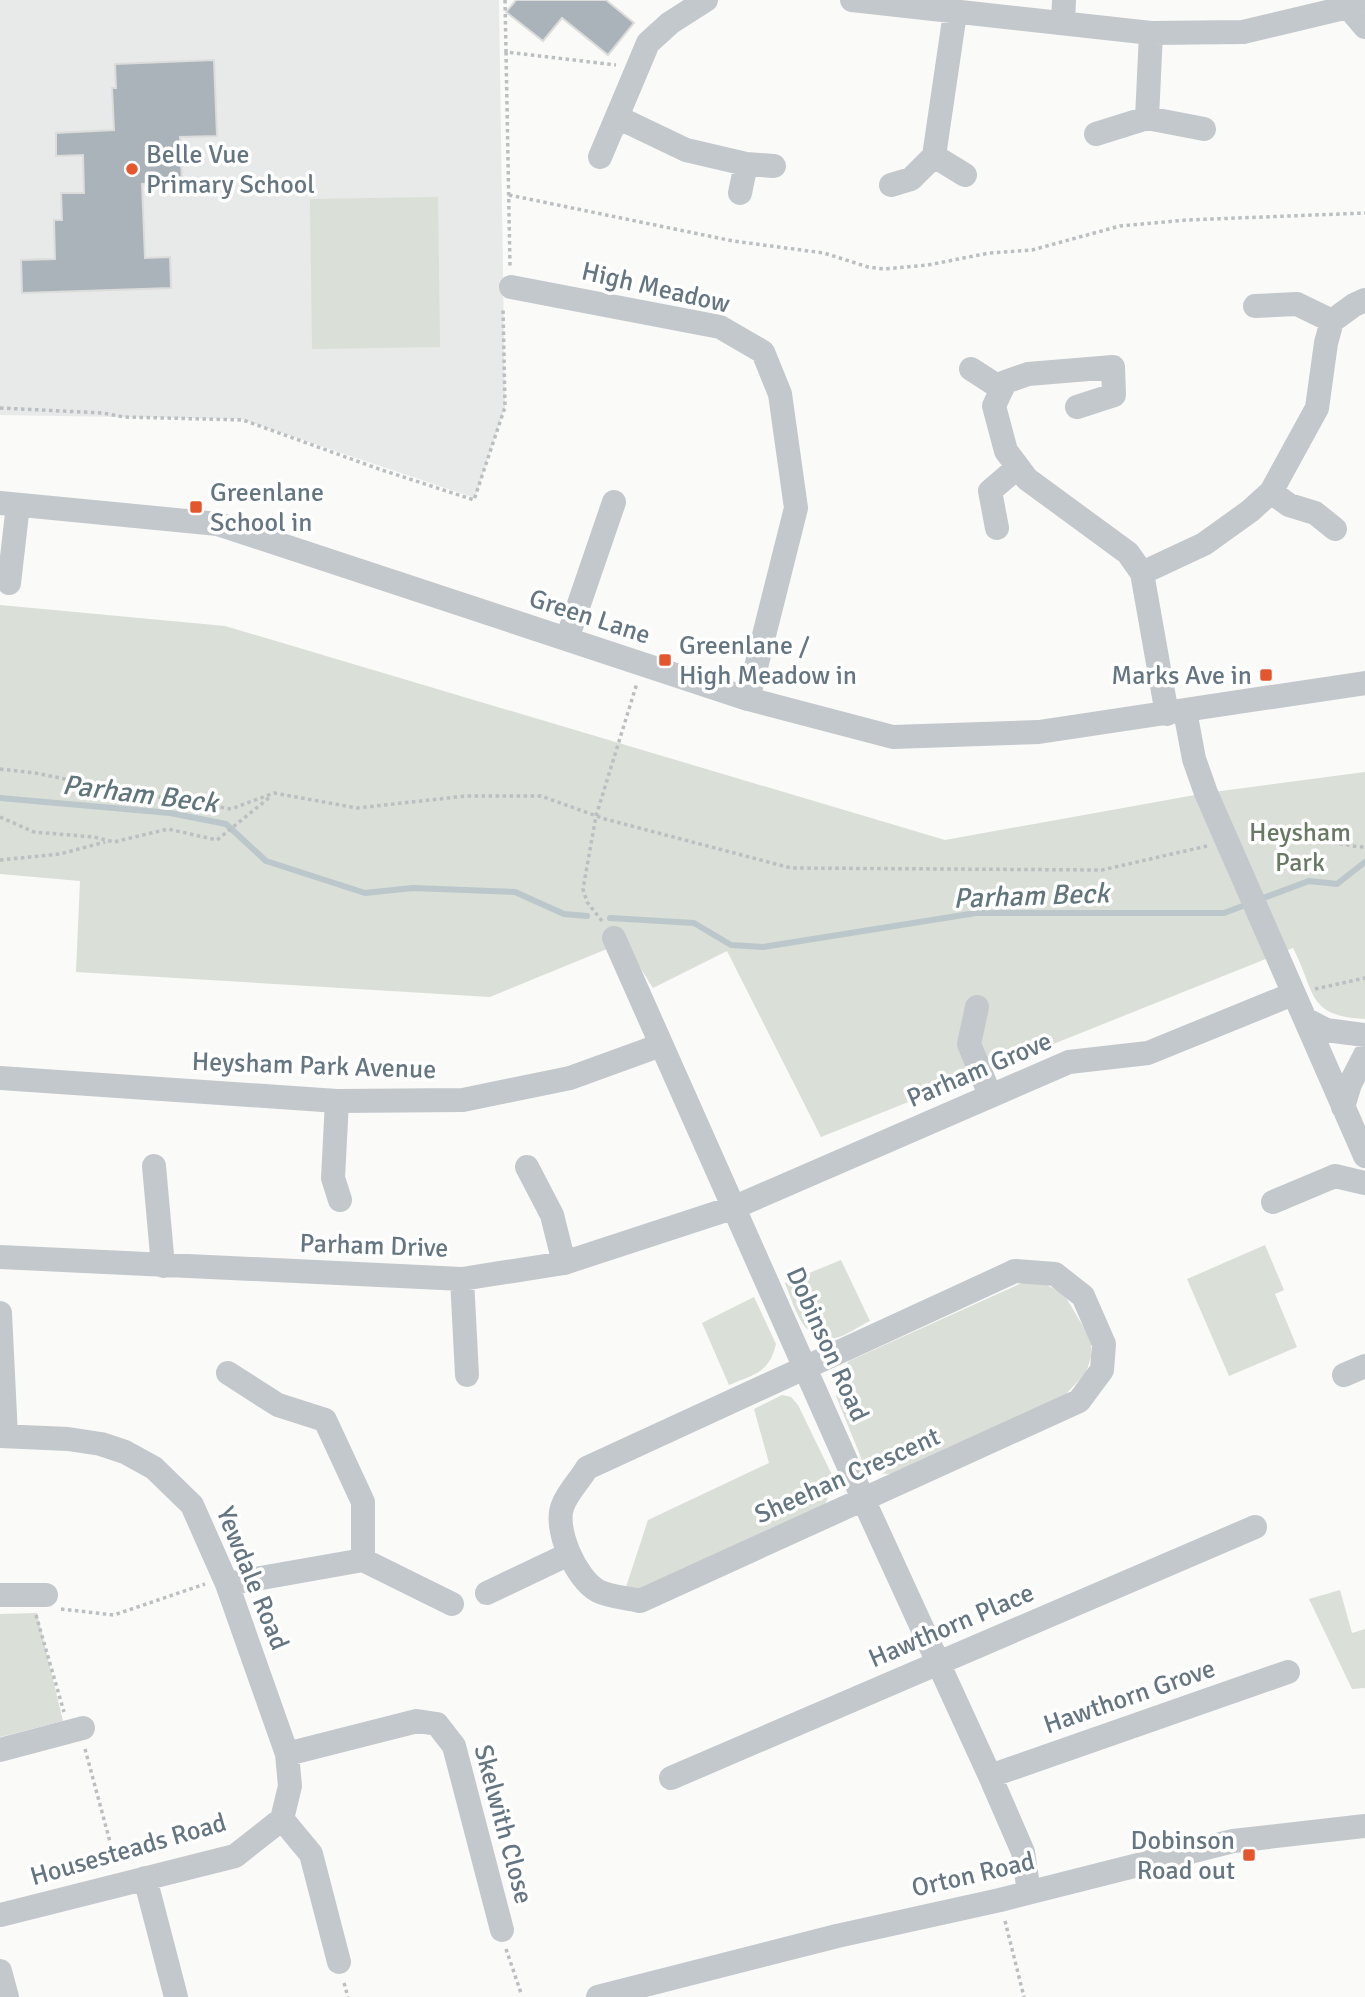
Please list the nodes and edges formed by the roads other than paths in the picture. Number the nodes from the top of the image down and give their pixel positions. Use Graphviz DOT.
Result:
graph roads {
  1 [pos="706,0"];
  2 [pos="852,0"];
  3 [pos="1354,4"];
  4 [pos="678,8"];
  5 [pos="1064,11"];
  6 [pos="955,13"];
  7 [pos="1365,27"];
  8 [pos="1151,33"];
  9 [pos="617,117"];
  10 [pos="1147,118"];
  11 [pos="1204,129"];
  12 [pos="1096,134"];
  13 [pos="934,156"];
  14 [pos="600,157"];
  15 [pos="746,164"];
  16 [pos="774,166"];
  17 [pos="965,175"];
  18 [pos="891,185"];
  19 [pos="740,192"];
  20 [pos="511,287"];
  21 [pos="1365,300"];
  22 [pos="1255,306"];
  23 [pos="1332,321"];
  24 [pos="971,369"];
  25 [pos="1002,389"];
  26 [pos="1077,407"];
  27 [pos="1018,467"];
  28 [pos="1271,492"];
  29 [pos="614,502"];
  30 [pos="9,504"];
  31 [pos="997,528"];
  32 [pos="1335,529"];
  33 [pos="1142,573"];
  34 [pos="9,583"];
  35 [pos="567,639"];
  36 [pos="1365,683"];
  37 [pos="748,699"];
  38 [pos="1176,712"];
  39 [pos="614,938"];
  40 [pos="1293,994"];
  41 [pos="977,1007"];
  42 [pos="1305,1019"];
  43 [pos="1365,1035"];
  44 [pos="661,1045"];
  45 [pos="1365,1055"];
  46 [pos="0,1078"];
  47 [pos="989,1095"];
  48 [pos="337,1101"];
  49 [pos="1343,1107"];
  50 [pos="1355,1133"];
  51 [pos="1365,1156"];
  52 [pos="154,1166"];
  53 [pos="527,1167"];
  54 [pos="1335,1176"];
  55 [pos="1365,1183"];
  56 [pos="340,1200"];
  57 [pos="1273,1202"];
  58 [pos="735,1207"];
  59 [pos="0,1257"];
  60 [pos="565,1264"];
  61 [pos="163,1266"];
  62 [pos="462,1279"];
  63 [pos="0,1313"];
  64 [pos="805,1368"];
  65 [pos="228,1373"];
  66 [pos="467,1375"];
  67 [pos="3,1436"];
  68 [pos="864,1501"];
  69 [pos="1255,1527"];
  70 [pos="569,1553"];
  71 [pos="363,1560"];
  72 [pos="217,1584"];
  73 [pos="487,1592"];
  74 [pos="0,1595"];
  75 [pos="452,1604"];
  76 [pos="45,1605"];
  77 [pos="938,1663"];
  78 [pos="1288,1672"];
  79 [pos="78,1730"];
  80 [pos="0,1750"];
  81 [pos="286,1754"];
  82 [pos="990,1776"];
  83 [pos="671,1778"];
  84 [pos="282,1819"];
  85 [pos="1365,1826"];
  86 [pos="145,1878"];
  87 [pos="1029,1892"];
  88 [pos="0,1915"];
  89 [pos="504,1939"];
  90 [pos="0,1971"];
  91 [pos="341,1971"];
  92 [pos="680,1987"];
  93 [pos="7,1997"];
  94 [pos="176,1997"];
  95 [pos="598,1997"];
  1 -- 4 [label="street"];
  2 -- 6 [label="street"];
  3 -- 7 [label="street"];
  3 -- 8 [label="street"];
  4 -- 9 [label="street"];
  5 -- 6 [label="street"];
  5 -- 8 [label="street"];
  6 -- 13 [label="street"];
  8 -- 10 [label="street"];
  9 -- 14 [label="street"];
  9 -- 15 [label="street"];
  10 -- 11 [label="street"];
  10 -- 12 [label="street"];
  13 -- 17 [label="street"];
  13 -- 18 [label="street"];
  15 -- 16 [label="street"];
  15 -- 19 [label="street"];
  20 -- 37 [label="street, High Meadow"];
  21 -- 23 [label="street"];
  22 -- 23 [label="street"];
  23 -- 28 [label="street"];
  24 -- 25 [label="street"];
  25 -- 26 [label="street"];
  25 -- 27 [label="street"];
  27 -- 31 [label="street"];
  27 -- 33 [label="street"];
  28 -- 32 [label="street"];
  28 -- 33 [label="street"];
  29 -- 35 [label="street"];
  30 -- 34 [label="street"];
  30 -- 35 [label="street, Green Lane"];
  33 -- 38 [label="street"];
  35 -- 37 [label="street, Green Lane"];
  36 -- 38 [label="street, Green Lane"];
  37 -- 38 [label="street, Green Lane"];
  38 -- 40 [label="street"];
  39 -- 44 [label="street, Dobinson Road"];
  40 -- 42 [label="street"];
  40 -- 47 [label="street, Parham Grove"];
  41 -- 47 [label="street"];
  42 -- 43 [label="street"];
  42 -- 49 [label="street"];
  44 -- 48 [label="street, Heysham Park Avenue"];
  44 -- 58 [label="street, Dobinson Road"];
  45 -- 49 [label="street"];
  46 -- 48 [label="street, Heysham Park Avenue"];
  47 -- 58 [label="street, Parham Grove"];
  48 -- 56 [label="street"];
  49 -- 50 [label="street"];
  50 -- 51 [label="street"];
  50 -- 54 [label="street"];
  52 -- 61 [label="street"];
  53 -- 60 [label="street"];
  54 -- 55 [label="street"];
  54 -- 57 [label="street"];
  58 -- 60 [label="street, Parham Drive"];
  58 -- 64 [label="street, Dobinson Road"];
  59 -- 61 [label="street, Parham Drive"];
  60 -- 62 [label="street, Parham Drive"];
  61 -- 62 [label="street, Parham Drive"];
  62 -- 66 [label="street"];
  63 -- 67 [label="street"];
  64 -- 68 [label="street, Dobinson Road"];
  64 -- 68 [label="street, Sheehan Crescent"];
  64 -- 70 [label="street, Sheehan Crescent"];
  65 -- 71 [label="street"];
  67 -- 72 [label="street, Yewdale Road"];
  68 -- 70 [label="street, Sheehan Crescent"];
  68 -- 77 [label="street, Dobinson Road"];
  69 -- 77 [label="street, Hawthorn Place"];
  70 -- 73 [label="street"];
  71 -- 72 [label="street"];
  71 -- 75 [label="street"];
  72 -- 81 [label="street, Yewdale Road"];
  74 -- 76 [label="street"];
  77 -- 82 [label="street, Dobinson Road"];
  77 -- 83 [label="street, Hawthorn Place"];
  78 -- 82 [label="street, Hawthorn Grove"];
  79 -- 80 [label="street"];
  81 -- 84 [label="street"];
  81 -- 89 [label="street, Skelwith Close"];
  82 -- 87 [label="street, Dobinson Road"];
  84 -- 86 [label="street, Housesteads Road"];
  84 -- 91 [label="street"];
  85 -- 87 [label="street, Orton Road"];
  86 -- 88 [label="street, Housesteads Road"];
  86 -- 94 [label="street"];
  87 -- 92 [label="street, Orton Road"];
  90 -- 93 [label="street"];
  92 -- 95 [label="street, Orton Road"];
}
